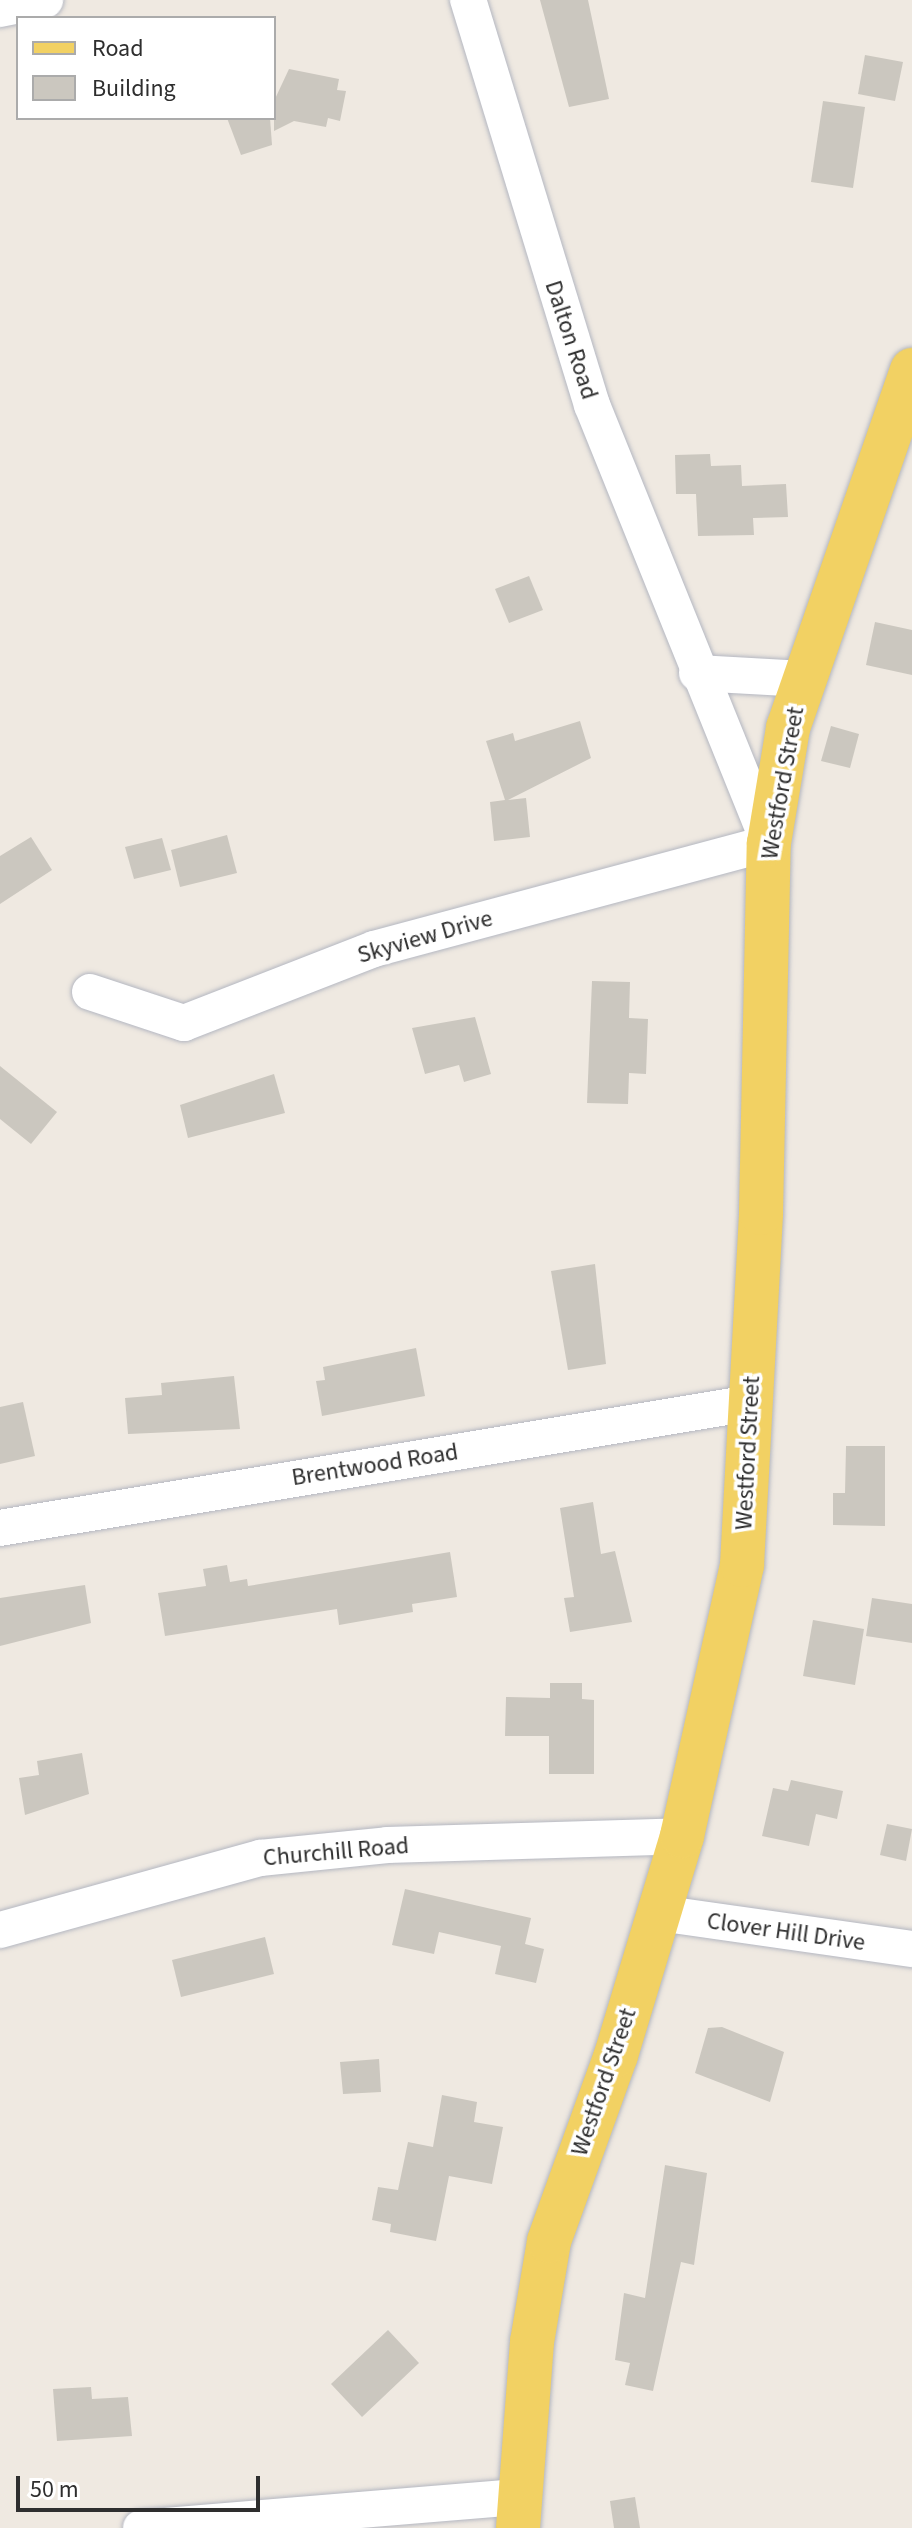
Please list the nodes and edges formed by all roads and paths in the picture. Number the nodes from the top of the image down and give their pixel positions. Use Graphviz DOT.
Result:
graph roads {
  1 [pos="45,0"];
  2 [pos="468,0"];
  3 [pos="0,9"];
  4 [pos="912,370"];
  5 [pos="697,673"];
  6 [pos="804,679"];
  7 [pos="769,843"];
  8 [pos="90,992"];
  9 [pos="751,1403"];
  10 [pos="0,1528"];
  11 [pos="682,1836"];
  12 [pos="659,1913"];
  13 [pos="0,1930"];
  14 [pos="912,1949"];
  15 [pos="520,2512"];
  16 [pos="141,2528"];
  1 -- 3 [label="street"];
  2 -- 5 [label="street, Dalton Road"];
  4 -- 6 [label="main road, Westford Street"];
  5 -- 6 [label="street"];
  5 -- 7 [label="street, Dalton Road"];
  6 -- 7 [label="main road, Westford Street"];
  7 -- 8 [label="street, Skyview Drive"];
  7 -- 9 [label="main road, Westford Street"];
  9 -- 10 [label="street, Brentwood Road"];
  9 -- 11 [label="main road, Westford Street"];
  11 -- 12 [label="main road, Westford Street"];
  11 -- 13 [label="street, Churchill Road"];
  12 -- 14 [label="street, Clover Hill Drive"];
  12 -- 15 [label="main road, Westford Street"];
  15 -- 16 [label="street"];
}
